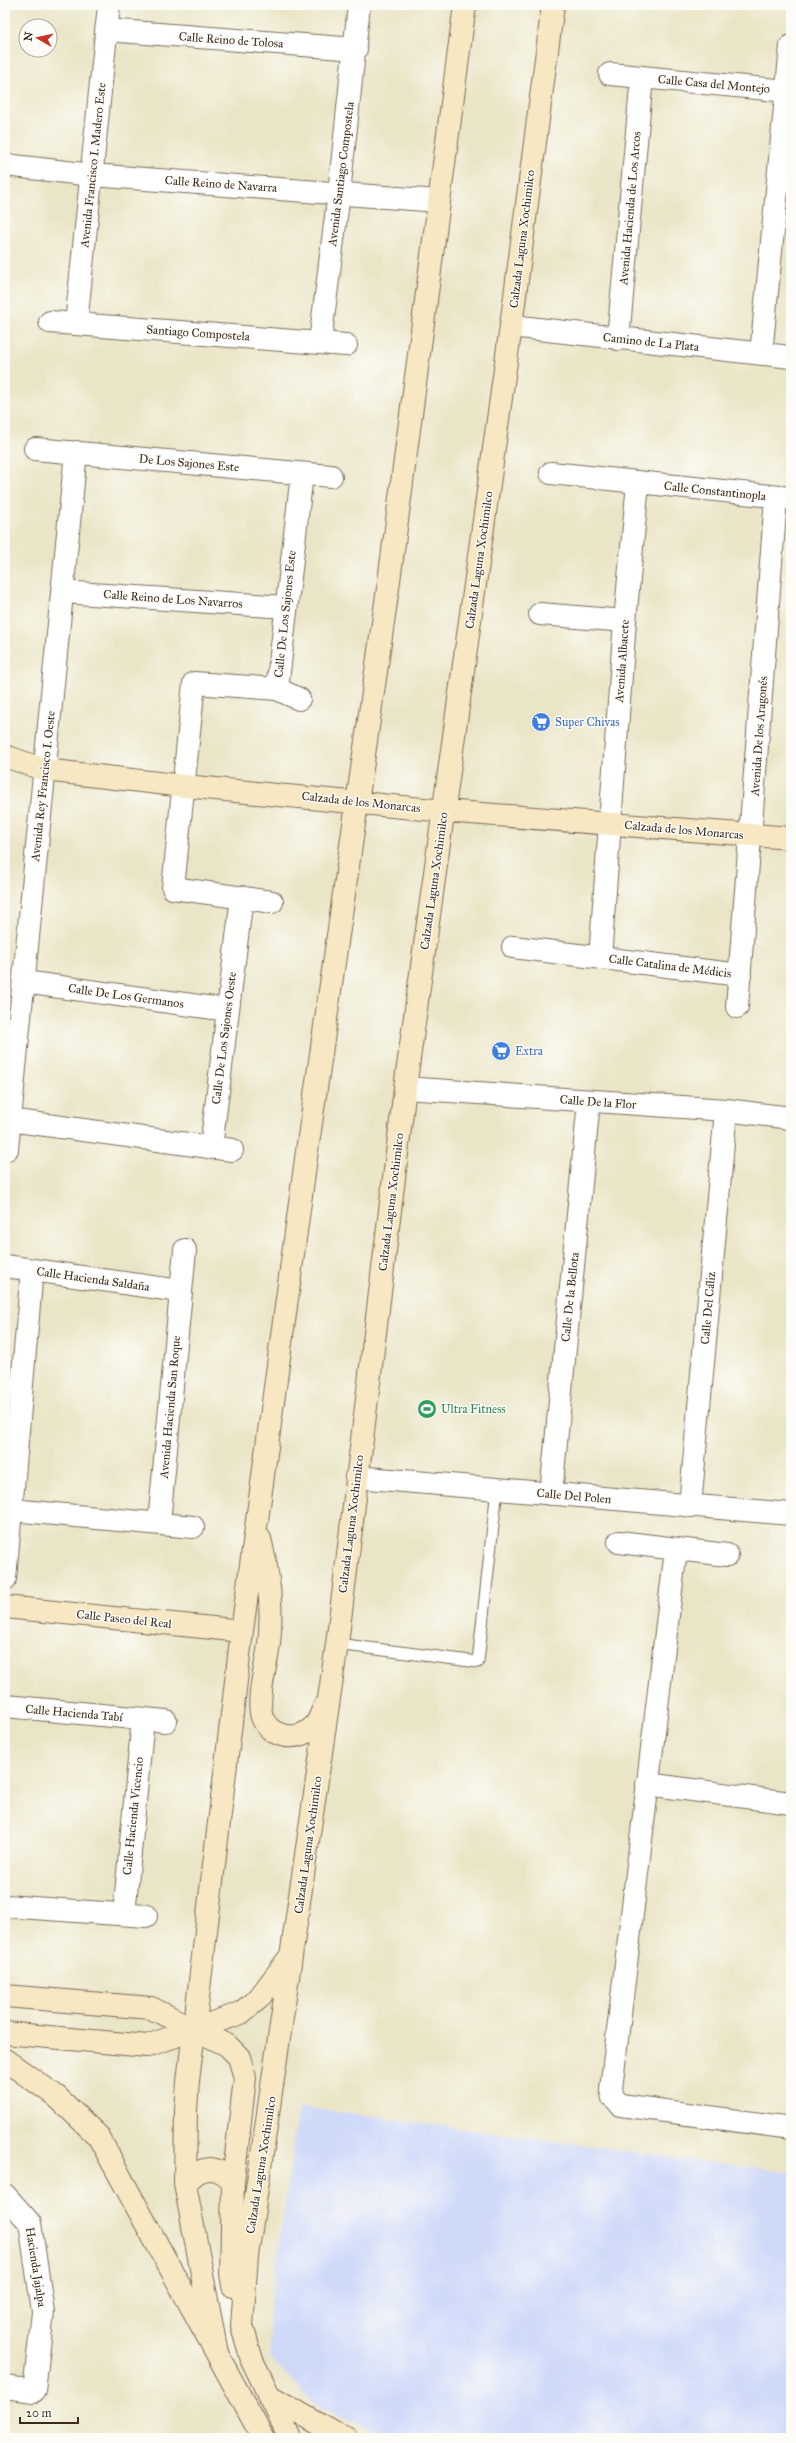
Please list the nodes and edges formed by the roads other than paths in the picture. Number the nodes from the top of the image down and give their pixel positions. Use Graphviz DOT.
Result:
graph roads {
  1 [pos="109,5"];
  2 [pos="359,5"];
  3 [pos="465,5"];
  4 [pos="553,5"];
  5 [pos="106,30"];
  6 [pos="791,46"];
  7 [pos="356,49"];
  8 [pos="610,74"];
  9 [pos="642,77"];
  10 [pos="787,91"];
  11 [pos="5,165"];
  12 [pos="92,175"];
  13 [pos="339,193"];
  14 [pos="438,201"];
  15 [pos="50,322"];
  16 [pos="76,324"];
  17 [pos="511,326"];
  18 [pos="618,339"];
  19 [pos="320,342"];
  20 [pos="346,345"];
  21 [pos="761,354"];
  22 [pos="791,357"];
  23 [pos="35,449"];
  24 [pos="76,452"];
  25 [pos="551,473"];
  26 [pos="302,474"];
  27 [pos="331,476"];
  28 [pos="638,483"];
  29 [pos="784,498"];
  30 [pos="62,592"];
  31 [pos="285,607"];
  32 [pos="540,614"];
  33 [pos="625,621"];
  34 [pos="277,689"];
  35 [pos="299,699"];
  36 [pos="5,756"];
  37 [pos="45,770"];
  38 [pos="184,786"];
  39 [pos="358,802"];
  40 [pos="444,811"];
  41 [pos="610,824"];
  42 [pos="752,835"];
  43 [pos="791,838"];
  44 [pos="242,897"];
  45 [pos="272,902"];
  46 [pos="513,947"];
  47 [pos="600,958"];
  48 [pos="740,975"];
  49 [pos="24,982"];
  50 [pos="737,1007"];
  51 [pos="228,1010"];
  52 [pos="405,1088"];
  53 [pos="589,1101"];
  54 [pos="726,1110"];
  55 [pos="791,1118"];
  56 [pos="9,1120"];
  57 [pos="7,1149"];
  58 [pos="185,1250"];
  59 [pos="5,1266"];
  60 [pos="32,1270"];
  61 [pos="180,1291"];
  62 [pos="356,1478"];
  63 [pos="497,1489"];
  64 [pos="551,1494"];
  65 [pos="690,1506"];
  66 [pos="12,1510"];
  67 [pos="791,1514"];
  68 [pos="159,1523"];
  69 [pos="193,1527"];
  70 [pos="258,1528"];
  71 [pos="619,1542"];
  72 [pos="676,1549"];
  73 [pos="727,1555"];
  74 [pos="5,1579"];
  75 [pos="5,1608"];
  76 [pos="242,1631"];
  77 [pos="336,1644"];
  78 [pos="328,1700"];
  79 [pos="5,1706"];
  80 [pos="143,1719"];
  81 [pos="166,1721"];
  82 [pos="647,1784"];
  83 [pos="791,1803"];
  84 [pos="5,1906"];
  85 [pos="124,1914"];
  86 [pos="146,1916"];
  87 [pos="293,1953"];
  88 [pos="5,1996"];
  89 [pos="194,2030"];
  90 [pos="5,2033"];
  91 [pos="5,2060"];
  92 [pos="791,2128"];
  93 [pos="233,2182"];
  94 [pos="185,2184"];
  95 [pos="5,2196"];
  96 [pos="242,2326"];
  97 [pos="217,2353"];
  98 [pos="5,2387"];
  99 [pos="268,2396"];
  100 [pos="263,2438"];
  101 [pos="290,2438"];
  102 [pos="346,2438"];
  1 -- 5 [label="street, Avenida Francisco I. Madero Este"];
  2 -- 7 [label="street, Avenida Santiago Compostela"];
  3 -- 14 [label="main road"];
  4 -- 17 [label="main road, Calzada Laguna Xochimilco"];
  5 -- 7 [label="street, Calle Reino de Tolosa"];
  5 -- 12 [label="street, Avenida Francisco I. Madero Este"];
  6 -- 10 [label="street"];
  7 -- 13 [label="street, Avenida Santiago Compostela"];
  8 -- 9 [label="street, Calle Casa del Montejo"];
  9 -- 10 [label="street, Calle Casa del Montejo"];
  9 -- 18 [label="street, Avenida Hacienda de Los Arcos"];
  10 -- 21 [label="street"];
  11 -- 12 [label="street, Calle Reino de Navarra"];
  12 -- 13 [label="street, Calle Reino de Navarra"];
  12 -- 16 [label="street, Avenida Francisco I. Madero Este"];
  13 -- 14 [label="street, Calle Reino de Navarra"];
  13 -- 19 [label="street, Avenida Santiago Compostela"];
  14 -- 39 [label="main road"];
  15 -- 16 [label="street, Santiago Compostela"];
  16 -- 19 [label="street, Santiago Compostela"];
  17 -- 18 [label="street, Camino de La Plata"];
  17 -- 40 [label="main road, Calzada Laguna Xochimilco"];
  18 -- 21 [label="street, Camino de La Plata"];
  19 -- 20 [label="street, Santiago Compostela"];
  21 -- 22 [label="street, Camino de La Plata"];
  23 -- 24 [label="street, De Los Sajones Este"];
  24 -- 26 [label="street, De Los Sajones Este"];
  24 -- 30 [label="street, Avenida Rey Francisco I. Oeste"];
  25 -- 28 [label="street, Calle Constantinopla"];
  26 -- 27 [label="street, De Los Sajones Este"];
  26 -- 31 [label="street, Calle De Los Sajones Este"];
  28 -- 29 [label="street, Calle Constantinopla"];
  28 -- 33 [label="street, Avenida Albacete"];
  29 -- 42 [label="street, Avenida De los Aragonés"];
  30 -- 31 [label="street, Calle Reino de Los Navarros"];
  30 -- 37 [label="street, Avenida Rey Francisco I. Oeste"];
  31 -- 34 [label="street, Calle De Los Sajones Este"];
  32 -- 33 [label="street"];
  33 -- 41 [label="street, Avenida Albacete"];
  34 -- 35 [label="street"];
  34 -- 38 [label="street, Calle De Los Sajones Este"];
  36 -- 37 [label="main road, Calzada de los Monarcas"];
  37 -- 38 [label="main road, Calzada de los Monarcas"];
  37 -- 49 [label="street, Avenida Rey Francisco I. Oeste"];
  38 -- 39 [label="main road, Calzada de los Monarcas"];
  38 -- 44 [label="street"];
  39 -- 40 [label="main road, Calzada de los Monarcas"];
  39 -- 70 [label="main road"];
  40 -- 41 [label="main road, Calzada de los Monarcas"];
  40 -- 52 [label="main road, Calzada Laguna Xochimilco"];
  41 -- 42 [label="main road, Calzada de los Monarcas"];
  41 -- 47 [label="street, Avenida Albacete"];
  42 -- 43 [label="main road, Calzada de los Monarcas"];
  42 -- 48 [label="street, Avenida De los Aragonés"];
  44 -- 45 [label="street"];
  44 -- 51 [label="street, Calle De Los Sajones Oeste"];
  46 -- 47 [label="street, Calle Catalina de Médicis"];
  47 -- 48 [label="street, Calle Catalina de Médicis"];
  48 -- 50 [label="street, Avenida De los Aragonés"];
  49 -- 51 [label="street, Calle De Los Germanos"];
  49 -- 56 [label="street, Avenida Rey Francisco I. Oeste"];
  51 -- 56 [label="street, Calle De Los Sajones Oeste"];
  52 -- 53 [label="street, Calle De la Flor"];
  52 -- 62 [label="main road, Calzada Laguna Xochimilco"];
  53 -- 54 [label="street, Calle De la Flor"];
  53 -- 64 [label="street, Calle De la Bellota"];
  54 -- 55 [label="street, Calle De la Flor"];
  54 -- 65 [label="street, Calle Del Cáliz"];
  56 -- 57 [label="street, Avenida Rey Francisco I. Oeste"];
  58 -- 61 [label="street, Avenida Hacienda San Roque"];
  59 -- 60 [label="street, Calle Hacienda Saldaña"];
  60 -- 61 [label="street, Calle Hacienda Saldaña"];
  60 -- 66 [label="street"];
  61 -- 68 [label="street, Avenida Hacienda San Roque"];
  62 -- 63 [label="street, Calle Del Polen"];
  62 -- 77 [label="main road, Calzada Laguna Xochimilco"];
  63 -- 64 [label="street, Calle Del Polen"];
  63 -- 77 [label="lane"];
  64 -- 65 [label="street, Calle Del Polen"];
  65 -- 67 [label="street, Calle Del Polen"];
  66 -- 68 [label="street"];
  66 -- 74 [label="street"];
  68 -- 69 [label="street"];
  70 -- 76 [label="main road"];
  70 -- 78 [label="main road"];
  71 -- 72 [label="street"];
  72 -- 73 [label="street"];
  72 -- 82 [label="street"];
  75 -- 76 [label="main road, Calle Paseo del Real"];
  76 -- 89 [label="main road"];
  77 -- 78 [label="main road, Calzada Laguna Xochimilco"];
  78 -- 87 [label="main road, Calzada Laguna Xochimilco"];
  79 -- 80 [label="street, Calle Hacienda Tabí"];
  80 -- 81 [label="street, Calle Hacienda Tabí"];
  80 -- 85 [label="street, Calle Hacienda Vicencio"];
  82 -- 83 [label="street"];
  82 -- 92 [label="street"];
  84 -- 85 [label="street"];
  85 -- 86 [label="street"];
  87 -- 89 [label="main road"];
  87 -- 96 [label="main road, Calzada Laguna Xochimilco"];
  88 -- 89 [label="main road"];
  89 -- 90 [label="main road"];
  89 -- 93 [label="main road"];
  89 -- 94 [label="main road"];
  91 -- 97 [label="main road"];
  93 -- 94 [label="main road"];
  93 -- 96 [label="main road"];
  94 -- 97 [label="main road"];
  95 -- 98 [label="street, Hacienda Jajalpa"];
  96 -- 99 [label="main road, Calzada Laguna Xochimilco"];
  97 -- 100 [label="main road"];
  99 -- 101 [label="main road, Calzada Laguna Xochimilco"];
  99 -- 102 [label="main road"];
}
